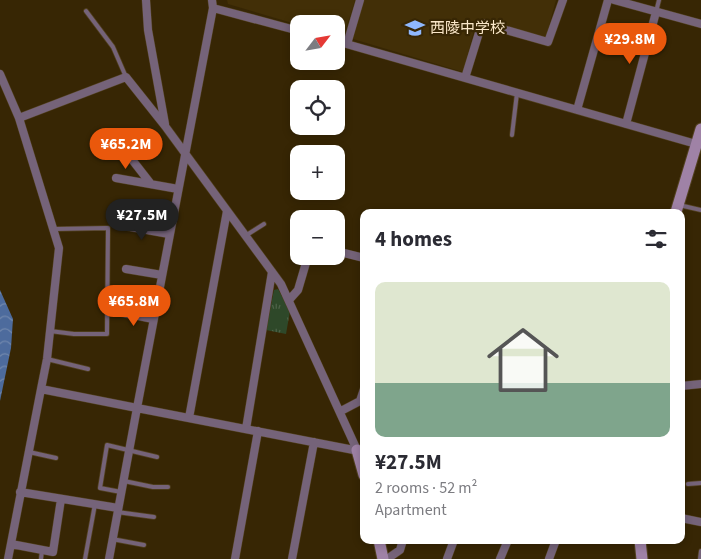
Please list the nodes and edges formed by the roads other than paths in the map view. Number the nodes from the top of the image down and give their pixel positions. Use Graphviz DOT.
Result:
graph roads {
  1 [pos="146,0"];
  2 [pos="360,0"];
  3 [pos="563,0"];
  4 [pos="608,0"];
  5 [pos="614,0"];
  6 [pos="659,0"];
  7 [pos="212,4"];
  8 [pos="86,11"];
  9 [pos="656,12"];
  10 [pos="701,24"];
  11 [pos="290,28"];
  12 [pos="347,44"];
  13 [pos="0,74"];
  14 [pos="126,77"];
  15 [pos="465,78"];
  16 [pos="517,93"];
  17 [pos="577,110"];
  18 [pos="19,118"];
  19 [pos="626,124"];
  20 [pos="165,126"];
  21 [pos="701,129"];
  22 [pos="512,135"];
  23 [pos="118,143"];
  24 [pos="697,153"];
  25 [pos="186,156"];
  26 [pos="116,178"];
  27 [pos="151,184"];
  28 [pos="178,189"];
  29 [pos="678,209"];
  30 [pos="685,209"];
  31 [pos="701,210"];
  32 [pos="227,211"];
  33 [pos="264,224"];
  34 [pos="119,226"];
  35 [pos="55,230"];
  36 [pos="169,234"];
  37 [pos="245,236"];
  38 [pos="345,253"];
  39 [pos="360,257"];
  40 [pos="305,265"];
  41 [pos="126,269"];
  42 [pos="272,272"];
  43 [pos="162,275"];
  44 [pos="289,300"];
  45 [pos="118,312"];
  46 [pos="154,320"];
  47 [pos="50,331"];
  48 [pos="47,359"];
  49 [pos="88,369"];
  50 [pos="701,384"];
  51 [pos="685,386"];
  52 [pos="41,389"];
  53 [pos="360,400"];
  54 [pos="137,408"];
  55 [pos="341,412"];
  56 [pos="189,418"];
  57 [pos="246,429"];
  58 [pos="258,431"];
  59 [pos="314,442"];
  60 [pos="129,450"];
  61 [pos="360,451"];
  62 [pos="28,452"];
  63 [pos="157,456"];
  64 [pos="56,458"];
  65 [pos="124,481"];
  66 [pos="701,483"];
  67 [pos="688,484"];
  68 [pos="168,487"];
  69 [pos="20,492"];
  70 [pos="121,492"];
  71 [pos="61,499"];
  72 [pos="95,504"];
  73 [pos="118,510"];
  74 [pos="154,517"];
  75 [pos="685,519"];
  76 [pos="701,522"];
  77 [pos="112,539"];
  78 [pos="11,544"];
  79 [pos="380,544"];
  80 [pos="402,544"];
  81 [pos="453,544"];
  82 [pos="506,544"];
  83 [pos="555,544"];
  84 [pos="640,544"];
  85 [pos="144,545"];
  86 [pos="42,550"];
  87 [pos="701,551"];
  88 [pos="8,559"];
  89 [pos="41,559"];
  90 [pos="85,559"];
  91 [pos="108,559"];
  92 [pos="235,559"];
  93 [pos="292,559"];
  94 [pos="383,559"];
  95 [pos="387,559"];
  96 [pos="447,559"];
  97 [pos="500,559"];
  98 [pos="549,559"];
  99 [pos="642,559"];
  100 [pos="700,559"];
  1 -- 20 [label="street"];
  2 -- 12 [label="street"];
  3 -- 15 [label="street"];
  4 -- 17 [label="street"];
  5 -- 9 [label="street"];
  6 -- 9 [label="lane"];
  7 -- 11 [label="street"];
  7 -- 25 [label="street"];
  8 -- 14 [label="lane"];
  9 -- 10 [label="street"];
  9 -- 19 [label="street"];
  12 -- 15 [label="street"];
  13 -- 18 [label="street"];
  14 -- 18 [label="street"];
  14 -- 20 [label="street"];
  15 -- 16 [label="street"];
  16 -- 17 [label="street"];
  16 -- 22 [label="lane"];
  17 -- 19 [label="street"];
  18 -- 35 [label="street"];
  19 -- 24 [label="street"];
  20 -- 25 [label="street"];
  21 -- 24 [label="main road"];
  23 -- 27 [label="street"];
  24 -- 29 [label="main road"];
  25 -- 28 [label="street"];
  25 -- 32 [label="street"];
  26 -- 27 [label="street"];
  27 -- 28 [label="street"];
  28 -- 36 [label="street"];
  30 -- 31 [label="lane"];
  32 -- 37 [label="street"];
  32 -- 56 [label="street"];
  33 -- 37 [label="lane"];
  34 -- 36 [label="street"];
  35 -- 47 [label="street"];
  35 -- 47 [label="lane"];
  36 -- 43 [label="street"];
  37 -- 42 [label="street"];
  38 -- 39 [label="street"];
  40 -- 44 [label="street"];
  41 -- 43 [label="street"];
  42 -- 44 [label="street"];
  42 -- 57 [label="street"];
  43 -- 46 [label="street"];
  44 -- 55 [label="street"];
  45 -- 46 [label="street"];
  46 -- 54 [label="street"];
  47 -- 48 [label="street"];
  48 -- 49 [label="lane"];
  48 -- 52 [label="street"];
  50 -- 51 [label="street"];
  52 -- 54 [label="street"];
  52 -- 62 [label="street"];
  53 -- 55 [label="street"];
  54 -- 56 [label="street"];
  54 -- 60 [label="street"];
  55 -- 61 [label="street"];
  56 -- 57 [label="street"];
  57 -- 58 [label="street"];
  58 -- 59 [label="street"];
  58 -- 92 [label="street"];
  59 -- 61 [label="street"];
  59 -- 93 [label="street"];
  60 -- 63 [label="lane"];
  60 -- 65 [label="street"];
  60 -- 70 [label="lane"];
  62 -- 64 [label="lane"];
  62 -- 69 [label="street"];
  65 -- 68 [label="lane"];
  65 -- 70 [label="street"];
  66 -- 67 [label="lane"];
  69 -- 71 [label="street"];
  69 -- 78 [label="street"];
  70 -- 73 [label="street"];
  71 -- 72 [label="street"];
  71 -- 86 [label="street"];
  72 -- 73 [label="street"];
  72 -- 90 [label="lane"];
  73 -- 74 [label="lane"];
  73 -- 77 [label="street"];
  75 -- 76 [label="street"];
  77 -- 85 [label="lane"];
  77 -- 91 [label="street"];
  78 -- 86 [label="street"];
  78 -- 88 [label="street"];
  79 -- 94 [label="main road"];
  80 -- 95 [label="street"];
  81 -- 96 [label="street"];
  82 -- 97 [label="street"];
  83 -- 98 [label="street"];
  84 -- 99 [label="main road"];
  86 -- 89 [label="lane"];
  87 -- 100 [label="lane"];
}
